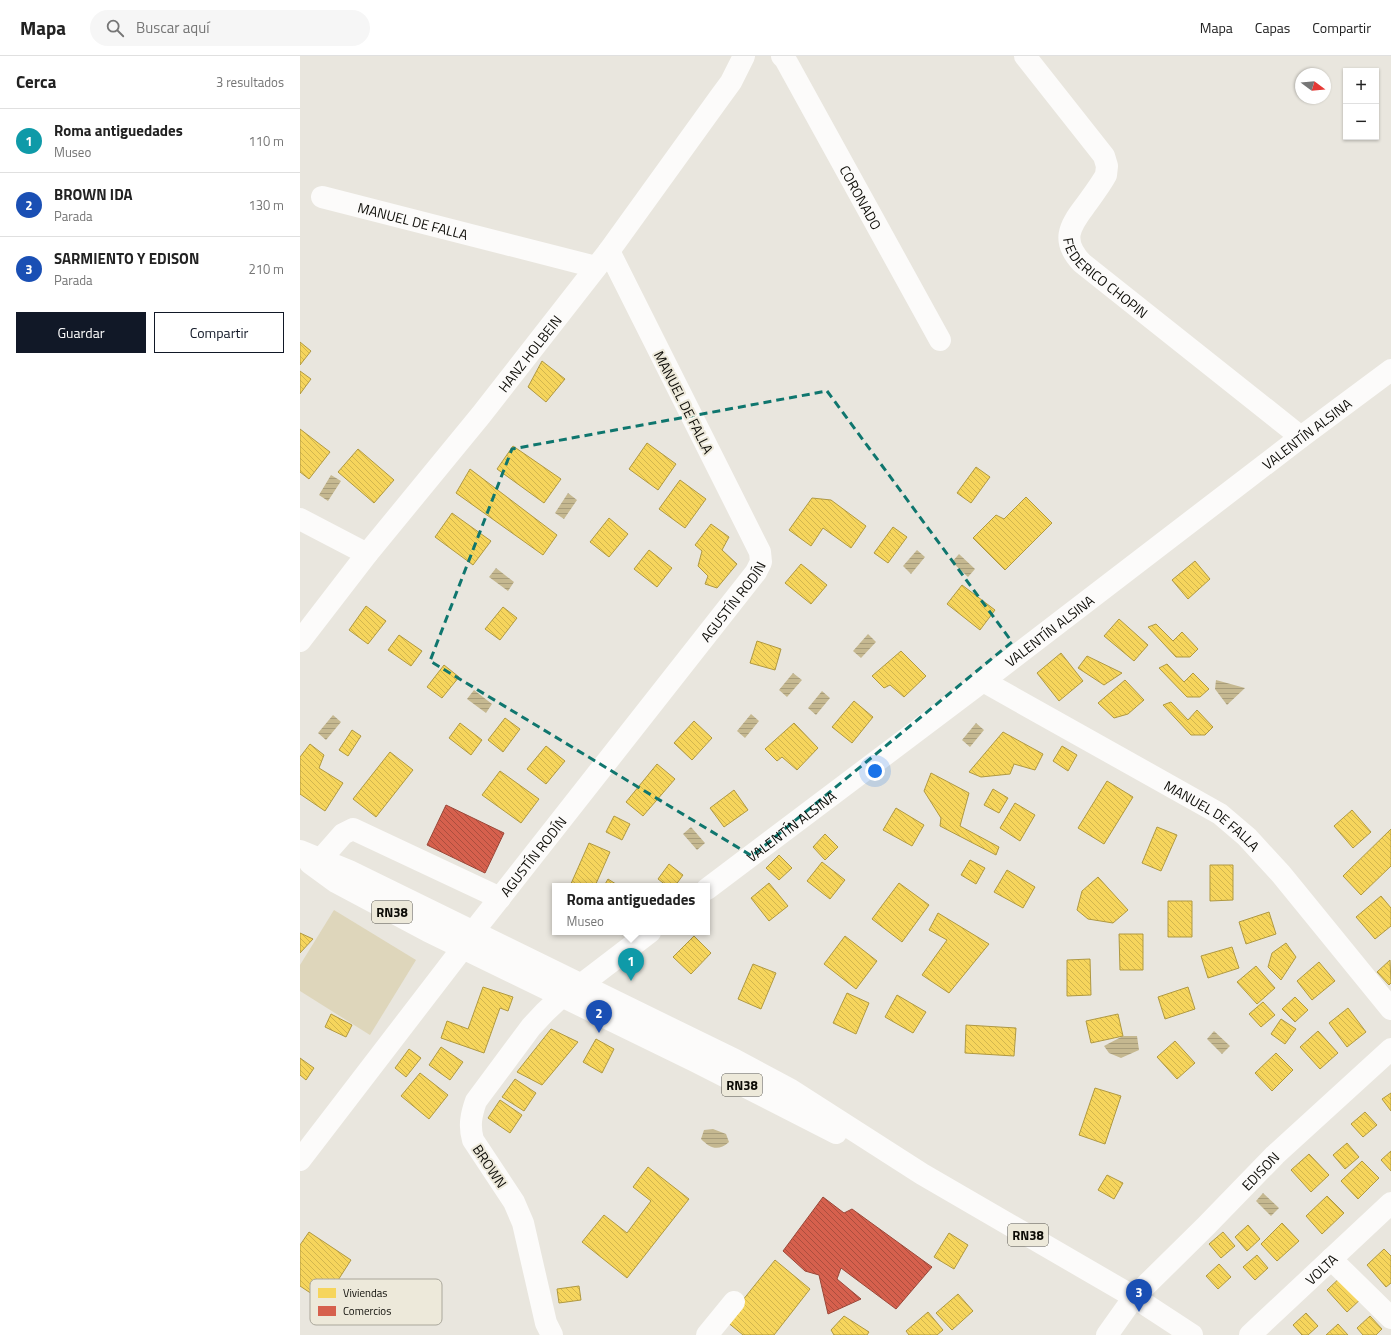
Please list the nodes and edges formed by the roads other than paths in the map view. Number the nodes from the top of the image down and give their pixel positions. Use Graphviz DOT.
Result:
graph roads {
  1 [pos="744,56"];
  2 [pos="782,56"];
  3 [pos="1025,56"];
  4 [pos="322,197"];
  5 [pos="603,259"];
  6 [pos="940,340"];
  7 [pos="1391,370"];
  8 [pos="1301,437"];
  9 [pos="300,519"];
  10 [pos="760,552"];
  11 [pos="367,554"];
  12 [pos="300,641"];
  13 [pos="983,681"];
  14 [pos="300,851"];
  15 [pos="300,855"];
  16 [pos="321,859"];
  17 [pos="710,887"];
  18 [pos="500,898"];
  19 [pos="646,935"];
  20 [pos="471,946"];
  21 [pos="582,984"];
  22 [pos="561,997"];
  23 [pos="1391,1009"];
  24 [pos="698,1041"];
  25 [pos="1391,1049"];
  26 [pos="300,1160"];
  27 [pos="922,1174"];
  28 [pos="1391,1203"];
  29 [pos="1332,1259"];
  30 [pos="1134,1296"];
  31 [pos="734,1302"];
  32 [pos="1391,1318"];
  33 [pos="552,1335"];
  34 [pos="707,1335"];
  35 [pos="1107,1335"];
  36 [pos="1192,1335"];
  37 [pos="1250,1335"];
  1 -- 5 [label="street, HANZ HOLBEIN"];
  2 -- 6 [label="street, CORONADO"];
  3 -- 8 [label="street, FEDERICO CHOPIN"];
  4 -- 5 [label="street, MANUEL DE FALLA"];
  5 -- 10 [label="street, MANUEL DE FALLA"];
  5 -- 11 [label="street, HANZ HOLBEIN"];
  7 -- 8 [label="street, VALENTÍN ALSINA"];
  8 -- 13 [label="street, VALENTÍN ALSINA"];
  9 -- 11 [label="street"];
  10 -- 18 [label="street, AGUSTÍN RODÍN"];
  11 -- 12 [label="street, HANZ HOLBEIN"];
  13 -- 17 [label="street, VALENTÍN ALSINA"];
  13 -- 23 [label="street, MANUEL DE FALLA"];
  14 -- 16 [label="street, RN38"];
  15 -- 20 [label="street, RN38"];
  16 -- 18 [label="street"];
  16 -- 20 [label="street, RN38"];
  18 -- 20 [label="street, AGUSTÍN RODÍN"];
  19 -- 21 [label="street"];
  20 -- 21 [label="street, RN38"];
  20 -- 22 [label="street, RN38"];
  20 -- 26 [label="street, AGUSTÍN RODÍN"];
  21 -- 22 [label="street"];
  21 -- 24 [label="street, RN38"];
  22 -- 24 [label="street"];
  22 -- 27 [label="street, RN38"];
  22 -- 33 [label="street, BROWN"];
  24 -- 27 [label="street, RN38"];
  25 -- 30 [label="street, EDISON"];
  27 -- 30 [label="street, RN38"];
  28 -- 29 [label="street, VOLTA"];
  29 -- 32 [label="street"];
  29 -- 37 [label="street, VOLTA"];
  30 -- 35 [label="street, EDISON"];
  30 -- 36 [label="street, RN38"];
  31 -- 34 [label="street"];
}
